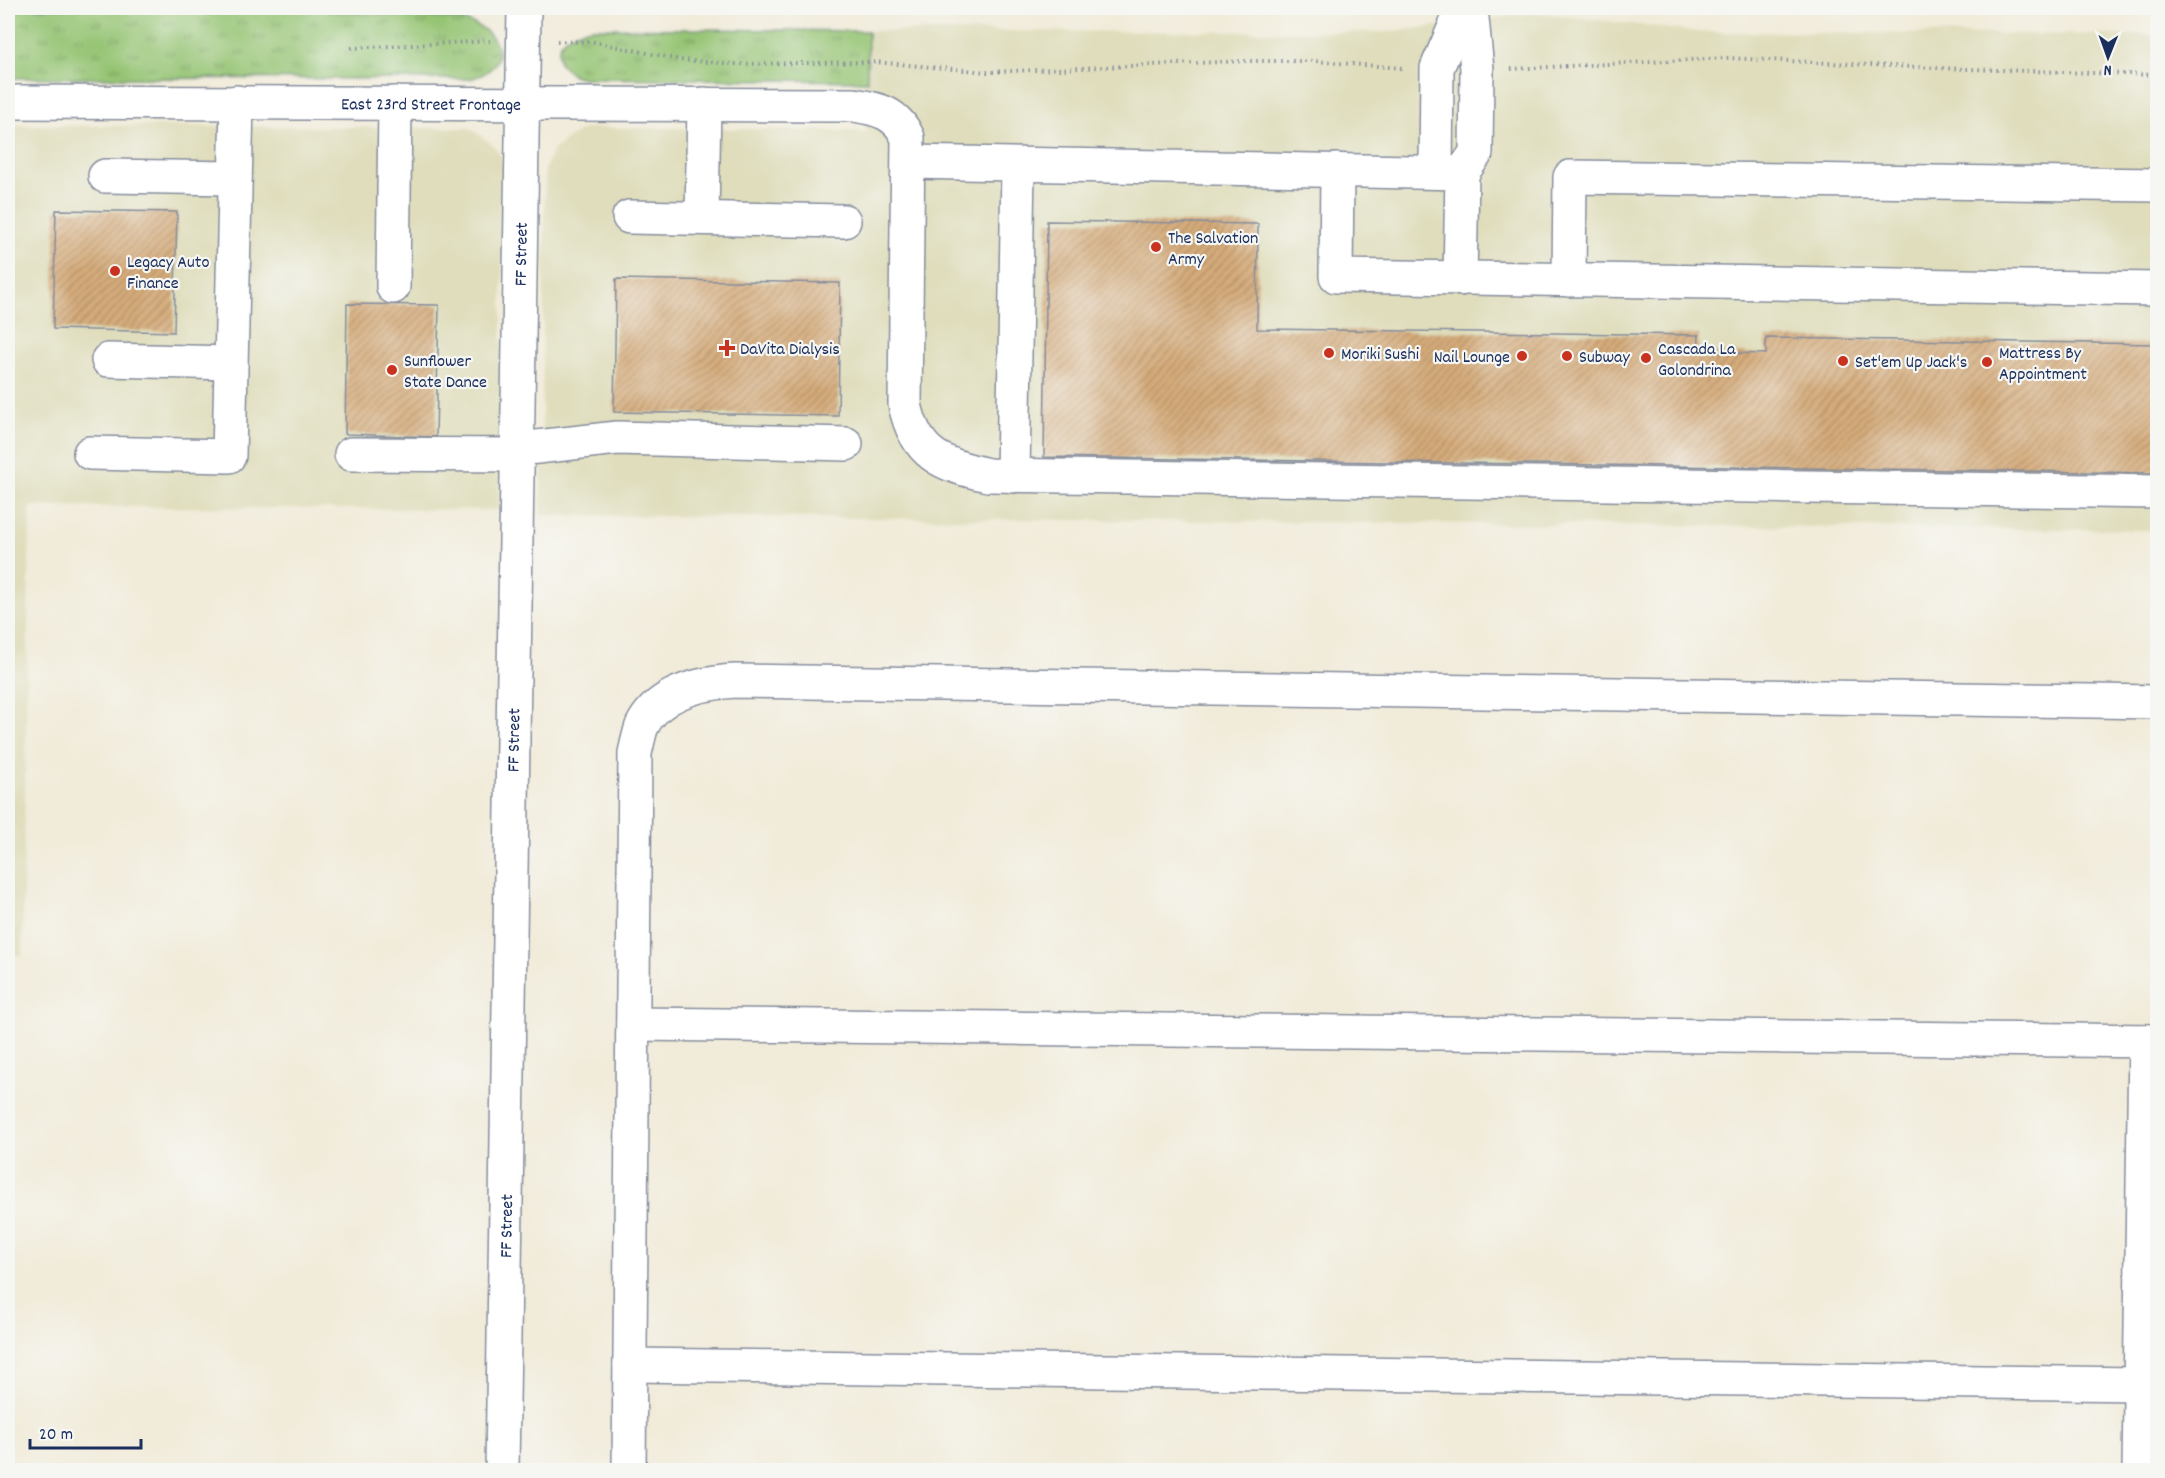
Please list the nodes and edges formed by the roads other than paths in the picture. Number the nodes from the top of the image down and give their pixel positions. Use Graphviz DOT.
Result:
graph roads {
  1 [pos="524,8"];
  2 [pos="1463,8"];
  3 [pos="1471,8"];
  4 [pos="8,102"];
  5 [pos="237,102"];
  6 [pos="395,103"];
  7 [pos="524,103"];
  8 [pos="704,104"];
  9 [pos="910,162"];
  10 [pos="1018,165"];
  11 [pos="1337,170"];
  12 [pos="1449,172"];
  13 [pos="105,176"];
  14 [pos="235,178"];
  15 [pos="2157,184"];
  16 [pos="629,217"];
  17 [pos="702,219"];
  18 [pos="844,221"];
  19 [pos="1460,279"];
  20 [pos="1569,280"];
  21 [pos="393,287"];
  22 [pos="2157,289"];
  23 [pos="108,360"];
  24 [pos="231,363"];
  25 [pos="846,444"];
  26 [pos="519,452"];
  27 [pos="90,453"];
  28 [pos="351,454"];
  29 [pos="1013,476"];
  30 [pos="2157,492"];
  31 [pos="2157,702"];
  32 [pos="633,1024"];
  33 [pos="2151,1041"];
  34 [pos="630,1365"];
  35 [pos="2140,1384"];
  36 [pos="502,1470"];
  37 [pos="629,1470"];
  38 [pos="2139,1470"];
  1 -- 7 [label="street, FF Street"];
  2 -- 12 [label="street"];
  3 -- 12 [label="street"];
  4 -- 5 [label="street, East 23rd Street Frontage"];
  5 -- 6 [label="street, East 23rd Street Frontage"];
  5 -- 14 [label="street"];
  6 -- 7 [label="street, East 23rd Street Frontage"];
  6 -- 21 [label="street"];
  7 -- 8 [label="street, East 23rd Street Frontage"];
  7 -- 26 [label="street, FF Street"];
  8 -- 9 [label="street, East 23rd Street Frontage"];
  8 -- 17 [label="street"];
  9 -- 10 [label="street"];
  9 -- 29 [label="street, East 23rd Street Frontage"];
  10 -- 11 [label="street"];
  10 -- 29 [label="street"];
  11 -- 12 [label="street"];
  11 -- 19 [label="street"];
  12 -- 19 [label="street"];
  13 -- 14 [label="street"];
  14 -- 24 [label="street"];
  15 -- 20 [label="street"];
  16 -- 17 [label="street"];
  17 -- 18 [label="street"];
  19 -- 20 [label="street"];
  20 -- 22 [label="street"];
  23 -- 24 [label="street"];
  24 -- 27 [label="street"];
  25 -- 26 [label="street"];
  26 -- 28 [label="street"];
  26 -- 36 [label="street, FF Street"];
  29 -- 30 [label="street, East 23rd Street Frontage"];
  31 -- 32 [label="street"];
  32 -- 33 [label="street"];
  32 -- 34 [label="street"];
  33 -- 35 [label="street"];
  34 -- 35 [label="street"];
  34 -- 37 [label="street"];
  35 -- 38 [label="street"];
}
